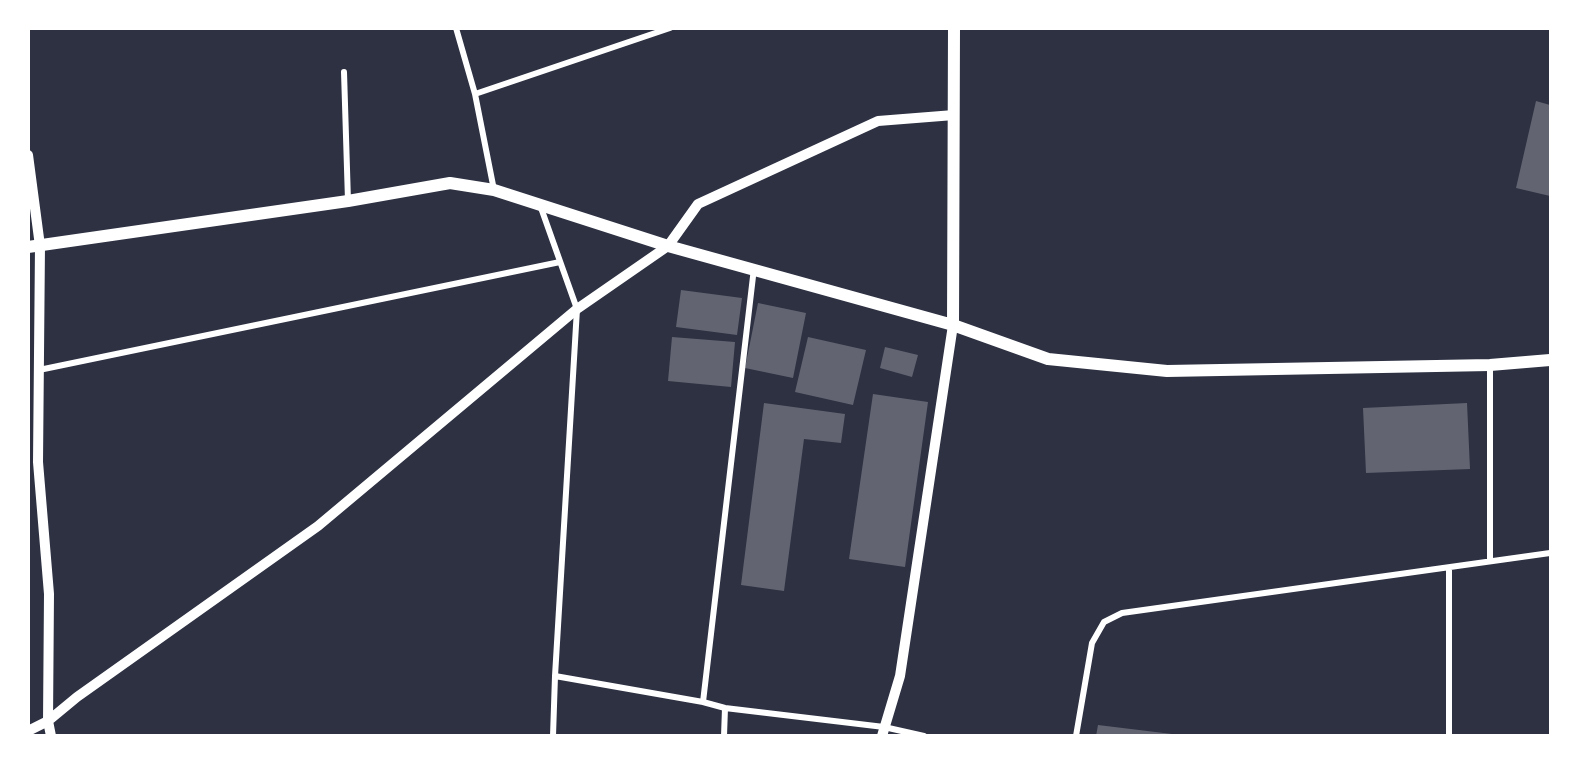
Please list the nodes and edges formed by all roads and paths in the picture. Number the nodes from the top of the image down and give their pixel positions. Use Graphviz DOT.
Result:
graph roads {
  1 [pos="456,28"];
  2 [pos="670,28"];
  3 [pos="954,28"];
  4 [pos="344,72"];
  5 [pos="475,94"];
  6 [pos="954,115"];
  7 [pos="28,155"];
  8 [pos="494,190"];
  9 [pos="348,201"];
  10 [pos="539,204"];
  11 [pos="34,246"];
  12 [pos="668,246"];
  13 [pos="560,262"];
  14 [pos="754,268"];
  15 [pos="577,309"];
  16 [pos="953,325"];
  17 [pos="1551,360"];
  18 [pos="1490,364"];
  19 [pos="39,370"];
  20 [pos="1551,553"];
  21 [pos="1490,560"];
  22 [pos="1449,568"];
  23 [pos="555,676"];
  24 [pos="703,702"];
  25 [pos="725,708"];
  26 [pos="48,721"];
  27 [pos="28,731"];
  28 [pos="883,731"];
  29 [pos="51,735"];
  30 [pos="553,735"];
  31 [pos="724,735"];
  32 [pos="924,735"];
  33 [pos="1076,735"];
  34 [pos="1449,735"];
  1 -- 5 [label="street"];
  2 -- 5 [label="street"];
  3 -- 6 [label="main road"];
  4 -- 9 [label="street"];
  5 -- 8 [label="street"];
  6 -- 12 [label="street"];
  6 -- 16 [label="main road"];
  7 -- 11 [label="street"];
  8 -- 9 [label="main road"];
  8 -- 10 [label="main road"];
  9 -- 11 [label="main road"];
  10 -- 12 [label="main road"];
  10 -- 13 [label="street"];
  11 -- 19 [label="street"];
  12 -- 14 [label="main road"];
  12 -- 15 [label="street"];
  13 -- 15 [label="street"];
  13 -- 19 [label="street"];
  14 -- 16 [label="main road"];
  14 -- 24 [label="street"];
  15 -- 23 [label="street"];
  15 -- 26 [label="street"];
  16 -- 18 [label="main road"];
  16 -- 28 [label="street"];
  17 -- 18 [label="main road"];
  18 -- 21 [label="street"];
  19 -- 26 [label="street"];
  20 -- 21 [label="street"];
  21 -- 22 [label="street"];
  22 -- 33 [label="street"];
  22 -- 34 [label="street"];
  23 -- 24 [label="street"];
  23 -- 30 [label="street"];
  24 -- 25 [label="street"];
  25 -- 28 [label="street"];
  25 -- 31 [label="street"];
  26 -- 27 [label="street"];
  26 -- 29 [label="street"];
  28 -- 32 [label="street"];
}
